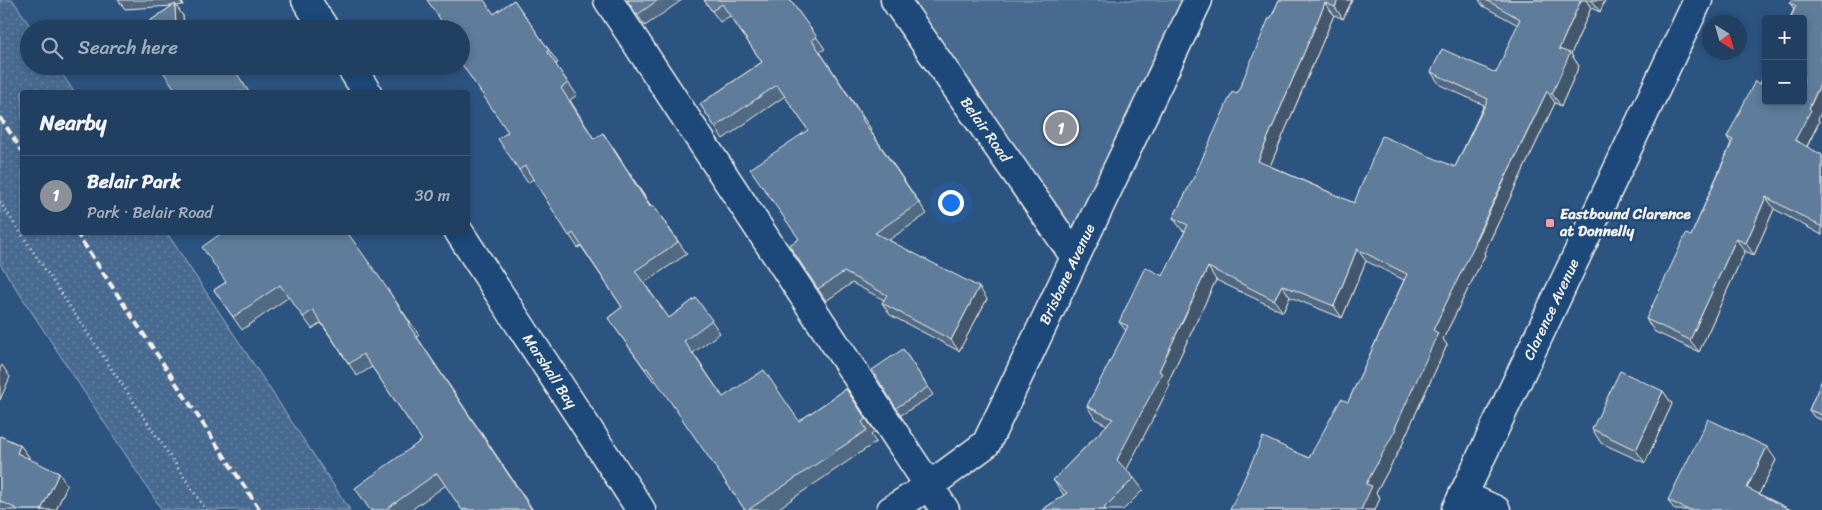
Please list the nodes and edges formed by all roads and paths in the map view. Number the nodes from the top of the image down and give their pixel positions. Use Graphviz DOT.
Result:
graph roads {
  1 [pos="306,0"];
  2 [pos="608,0"];
  3 [pos="895,0"];
  4 [pos="1198,0"];
  5 [pos="1698,0"];
  6 [pos="319,20"];
  7 [pos="356,75"];
  8 [pos="366,90"];
  9 [pos="0,202"];
  10 [pos="20,232"];
  11 [pos="22,235"];
  12 [pos="461,235"];
  13 [pos="1075,257"];
  14 [pos="929,486"];
  15 [pos="1460,502"];
  16 [pos="206,510"];
  17 [pos="641,510"];
  18 [pos="891,510"];
  19 [pos="945,510"];
  20 [pos="1496,510"];
  1 -- 6 [label="street"];
  2 -- 14 [label="street"];
  3 -- 13 [label="street, Belair Road"];
  4 -- 13 [label="street, Brisbane Avenue"];
  5 -- 15 [label="street, Clarence Avenue"];
  7 -- 8 [label="street"];
  9 -- 10 [label="path"];
  11 -- 16 [label="path"];
  12 -- 17 [label="street, Marshall Bay"];
  13 -- 14 [label="street, Brisbane Avenue"];
  14 -- 18 [label="street, Brisbane Avenue"];
  14 -- 19 [label="street"];
  15 -- 20 [label="street"];
}
